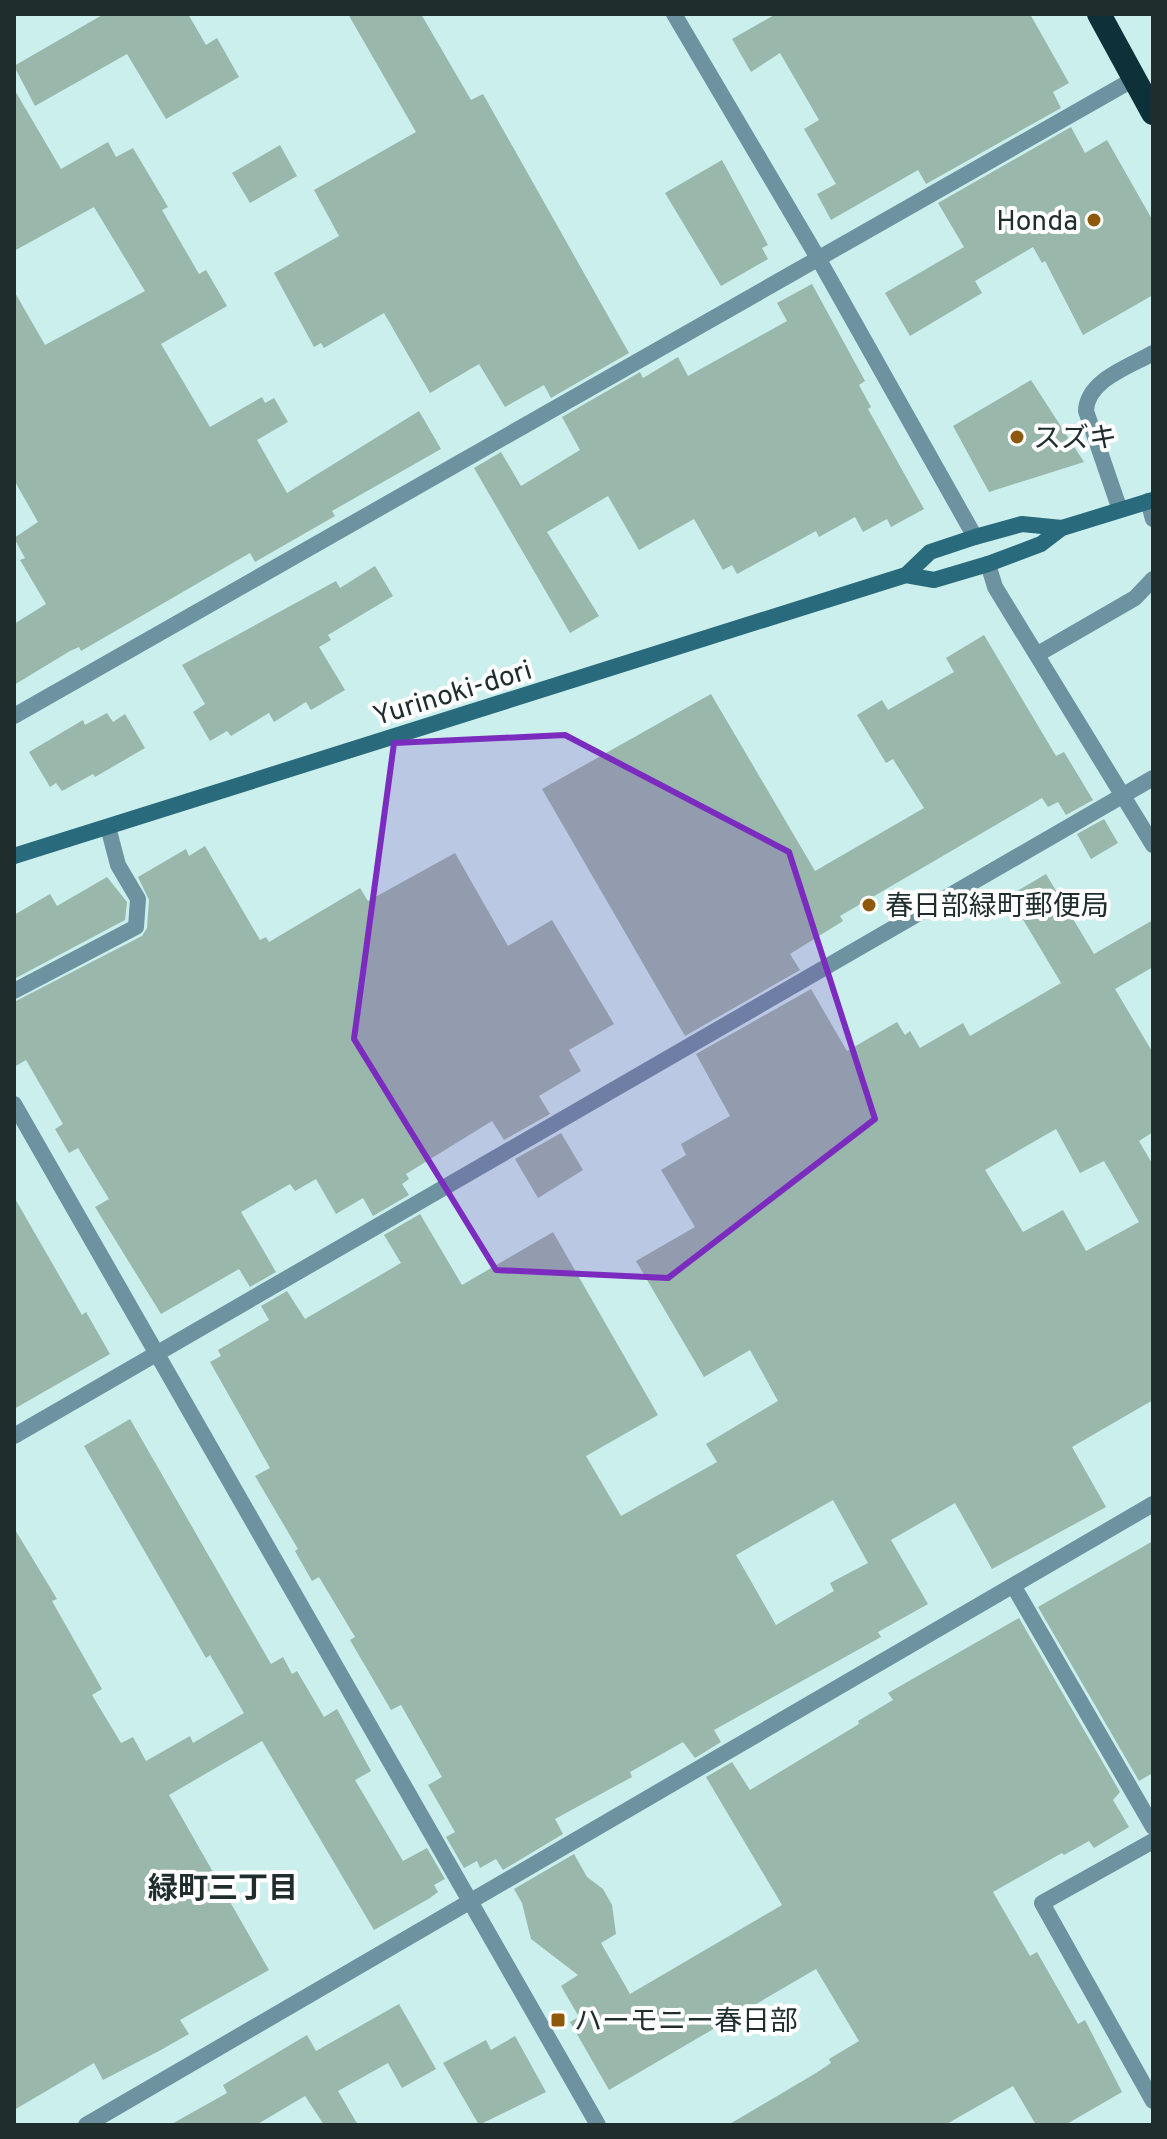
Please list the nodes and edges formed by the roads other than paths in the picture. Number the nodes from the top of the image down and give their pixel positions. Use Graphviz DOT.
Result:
graph roads {
  1 [pos="674,14"];
  2 [pos="1099,14"];
  3 [pos="1134,79"];
  4 [pos="1153,113"];
  5 [pos="818,258"];
  6 [pos="1153,353"];
  7 [pos="1150,500"];
  8 [pos="1120,510"];
  9 [pos="1153,519"];
  10 [pos="1062,528"];
  11 [pos="975,537"];
  12 [pos="988,564"];
  13 [pos="906,575"];
  14 [pos="1153,579"];
  15 [pos="1038,654"];
  16 [pos="14,716"];
  17 [pos="1153,778"];
  18 [pos="1124,795"];
  19 [pos="108,827"];
  20 [pos="1153,845"];
  21 [pos="14,856"];
  22 [pos="14,991"];
  23 [pos="14,1104"];
  24 [pos="156,1353"];
  25 [pos="14,1436"];
  26 [pos="1153,1504"];
  27 [pos="1014,1587"];
  28 [pos="1153,1827"];
  29 [pos="1153,1841"];
  30 [pos="470,1904"];
  31 [pos="1153,2101"];
  32 [pos="86,2125"];
  33 [pos="598,2125"];
  1 -- 5 [label="street"];
  2 -- 3 [label="highway"];
  3 -- 4 [label="highway"];
  3 -- 5 [label="street"];
  5 -- 11 [label="street"];
  5 -- 16 [label="street"];
  6 -- 8 [label="street"];
  7 -- 8 [label="street, Yurinoki-dori"];
  7 -- 9 [label="street"];
  8 -- 10 [label="street, Yurinoki-dori"];
  10 -- 11 [label="street, Yurinoki-dori"];
  10 -- 12 [label="street, Yurinoki-dori"];
  11 -- 13 [label="street, Yurinoki-dori"];
  12 -- 13 [label="street, Yurinoki-dori"];
  12 -- 15 [label="street"];
  13 -- 19 [label="street, Yurinoki-dori"];
  14 -- 15 [label="street"];
  15 -- 18 [label="street"];
  17 -- 18 [label="street"];
  18 -- 20 [label="street"];
  18 -- 24 [label="street"];
  19 -- 21 [label="street, Yurinoki-dori"];
  19 -- 22 [label="street"];
  23 -- 24 [label="street"];
  24 -- 25 [label="street"];
  24 -- 30 [label="street"];
  26 -- 27 [label="street"];
  27 -- 28 [label="street"];
  27 -- 30 [label="street"];
  29 -- 31 [label="street"];
  30 -- 32 [label="street"];
  30 -- 33 [label="street"];
}
